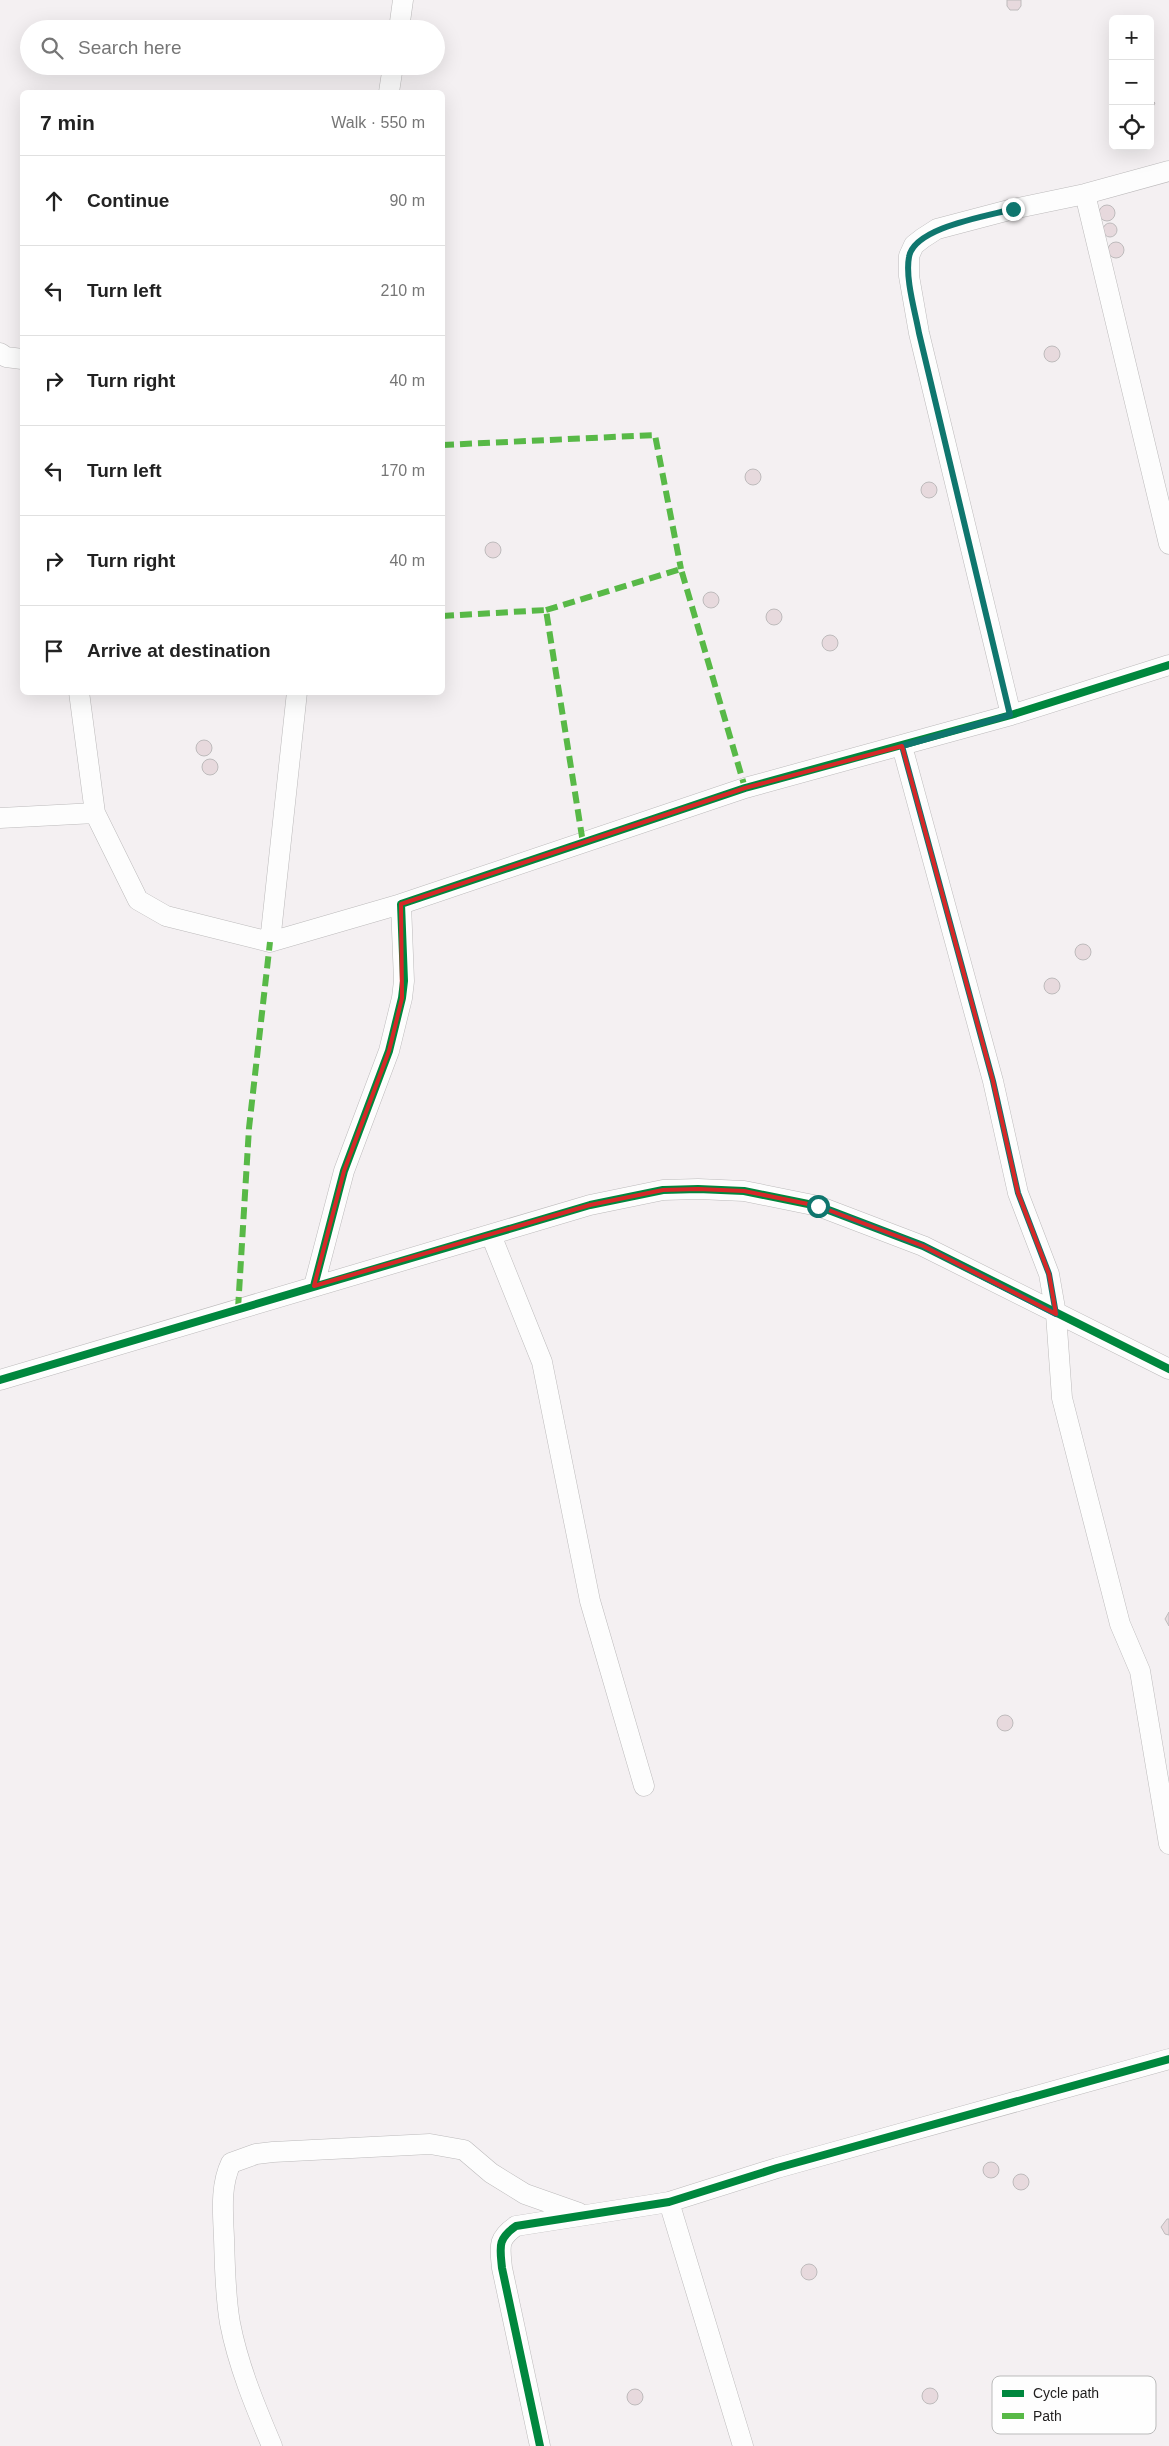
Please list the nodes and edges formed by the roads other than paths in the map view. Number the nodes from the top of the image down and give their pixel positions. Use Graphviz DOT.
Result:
graph roads {
  1 [pos="403,0"];
  2 [pos="400,20"];
  3 [pos="392,75"];
  4 [pos="390,90"];
  5 [pos="1169,172"];
  6 [pos="1084,194"];
  7 [pos="0,353"];
  8 [pos="20,359"];
  9 [pos="1169,544"];
  10 [pos="1169,665"];
  11 [pos="79,695"];
  12 [pos="297,695"];
  13 [pos="1010,715"];
  14 [pos="902,746"];
  15 [pos="95,812"];
  16 [pos="0,818"];
  17 [pos="401,904"];
  18 [pos="270,942"];
  19 [pos="491,1235"];
  20 [pos="314,1286"];
  21 [pos="1056,1314"];
  22 [pos="1169,1370"];
  23 [pos="0,1380"];
  24 [pos="644,1786"];
  25 [pos="1169,1844"];
  26 [pos="1169,2059"];
  27 [pos="669,2202"];
  28 [pos="583,2214"];
  29 [pos="272,2446"];
  30 [pos="540,2446"];
  31 [pos="743,2446"];
  1 -- 2 [label="street"];
  3 -- 4 [label="street"];
  5 -- 6 [label="street"];
  6 -- 9 [label="street"];
  6 -- 13 [label="street"];
  7 -- 8 [label="street"];
  10 -- 13 [label="street"];
  11 -- 15 [label="street"];
  12 -- 18 [label="street"];
  13 -- 14 [label="street"];
  14 -- 17 [label="street"];
  14 -- 21 [label="street"];
  15 -- 16 [label="street"];
  15 -- 18 [label="street"];
  17 -- 18 [label="street"];
  17 -- 20 [label="street"];
  19 -- 20 [label="street"];
  19 -- 21 [label="street"];
  19 -- 24 [label="street"];
  20 -- 23 [label="street"];
  21 -- 22 [label="street"];
  21 -- 25 [label="street"];
  26 -- 27 [label="street"];
  27 -- 28 [label="street"];
  27 -- 31 [label="street"];
  28 -- 29 [label="street"];
  28 -- 30 [label="street"];
}
